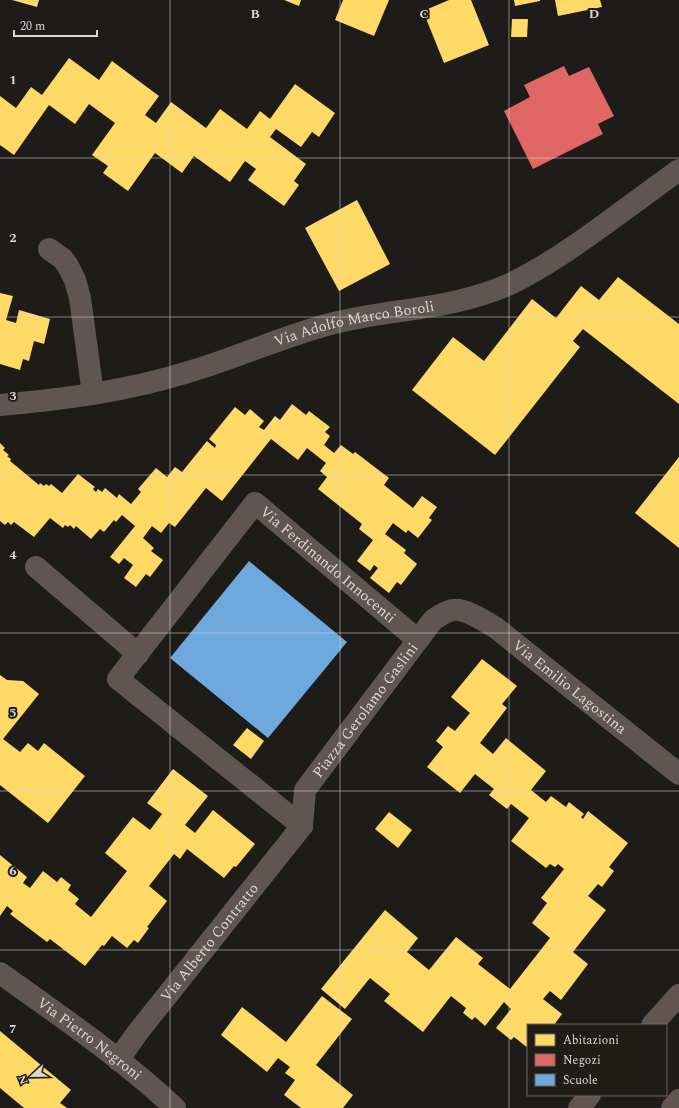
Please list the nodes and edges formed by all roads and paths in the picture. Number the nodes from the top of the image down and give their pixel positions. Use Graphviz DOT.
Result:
graph roads {
  1 [pos="679,170"];
  2 [pos="49,249"];
  3 [pos="93,394"];
  4 [pos="0,405"];
  5 [pos="36,567"];
  6 [pos="454,610"];
  7 [pos="418,640"];
  8 [pos="138,654"];
  9 [pos="679,774"];
  10 [pos="302,826"];
  11 [pos="0,974"];
  12 [pos="679,995"];
  13 [pos="653,1024"];
  14 [pos="118,1060"];
  15 [pos="589,1096"];
  16 [pos="679,1100"];
  17 [pos="175,1108"];
  18 [pos="579,1108"];
  19 [pos="672,1108"];
  1 -- 3 [label="street, Via Adolfo Marco Boroli"];
  2 -- 3 [label="street"];
  3 -- 4 [label="street, Via Adolfo Marco Boroli"];
  5 -- 8 [label="street"];
  6 -- 7 [label="street, Piazza Gerolamo Gaslini"];
  6 -- 9 [label="street, Via Emilio Lagostina"];
  7 -- 8 [label="street, Via Ferdinando Innocenti"];
  7 -- 10 [label="street, Piazza Gerolamo Gaslini"];
  8 -- 10 [label="street, Via Ferdinando Innocenti"];
  10 -- 14 [label="street, Via Alberto Contratto"];
  11 -- 14 [label="street, Via Pietro Negroni"];
  12 -- 13 [label="main road"];
  14 -- 17 [label="street, Via Pietro Negroni"];
  15 -- 18 [label="main road"];
  16 -- 19 [label="main road"];
}
